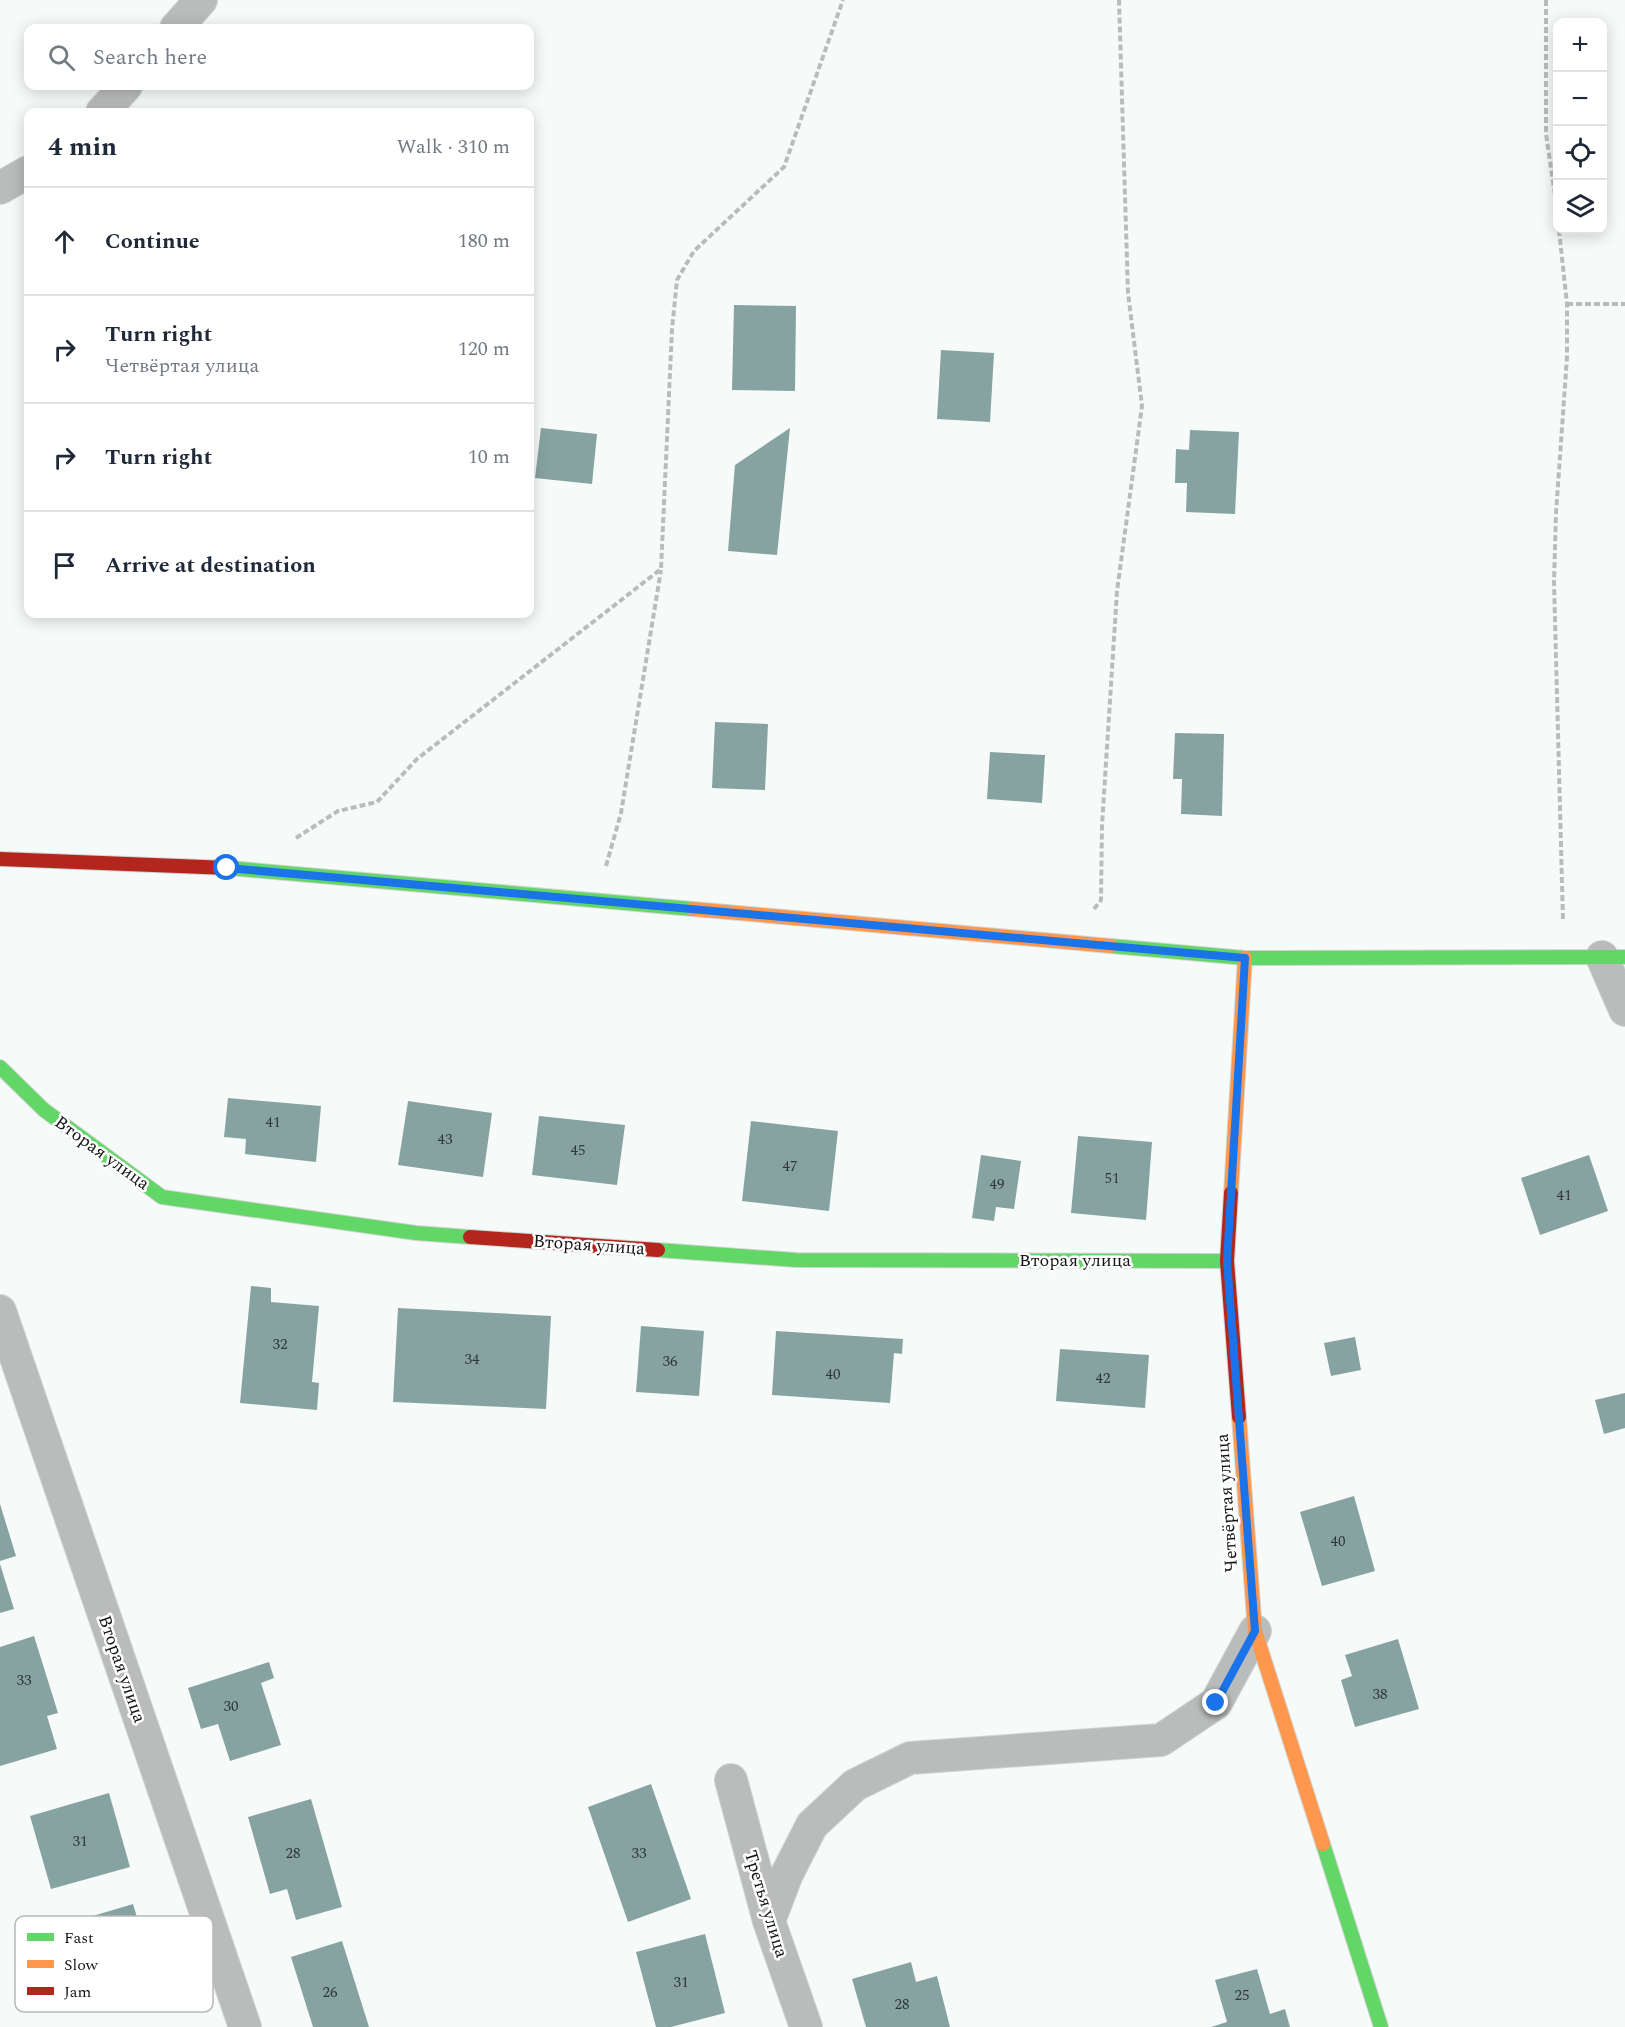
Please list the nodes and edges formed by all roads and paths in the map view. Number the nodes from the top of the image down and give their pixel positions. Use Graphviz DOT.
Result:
graph roads {
  1 [pos="201,0"];
  2 [pos="843,0"];
  3 [pos="1119,0"];
  4 [pos="1546,0"];
  5 [pos="180,24"];
  6 [pos="122,90"];
  7 [pos="106,108"];
  8 [pos="24,174"];
  9 [pos="1553,186"];
  10 [pos="0,188"];
  11 [pos="1559,234"];
  12 [pos="1566,304"];
  13 [pos="1625,304"];
  14 [pos="661,569"];
  15 [pos="291,841"];
  16 [pos="0,859"];
  17 [pos="582,900"];
  18 [pos="1068,942"];
  19 [pos="1564,957"];
  20 [pos="1614,957"];
  21 [pos="1245,958"];
  22 [pos="1625,1010"];
  23 [pos="0,1067"];
  24 [pos="1227,1261"];
  25 [pos="0,1311"];
  26 [pos="1255,1631"];
  27 [pos="731,1780"];
  28 [pos="207,1916"];
  29 [pos="769,1921"];
  30 [pos="213,1933"];
  31 [pos="245,2027"];
  32 [pos="806,2027"];
  33 [pos="1381,2027"];
  1 -- 5 [label="street"];
  2 -- 14 [label="path"];
  3 -- 18 [label="path"];
  4 -- 9 [label="path"];
  6 -- 7 [label="street"];
  8 -- 10 [label="street"];
  11 -- 12 [label="path"];
  12 -- 13 [label="path"];
  12 -- 19 [label="path"];
  14 -- 15 [label="path"];
  14 -- 17 [label="path"];
  16 -- 17 [label="street"];
  17 -- 18 [label="street"];
  18 -- 21 [label="street"];
  19 -- 20 [label="street"];
  19 -- 21 [label="street"];
  20 -- 22 [label="street"];
  21 -- 24 [label="street, Четвёртая улица"];
  23 -- 24 [label="street, Вторая улица"];
  24 -- 26 [label="street, Четвёртая улица"];
  25 -- 28 [label="street, Вторая улица"];
  26 -- 29 [label="street"];
  26 -- 33 [label="street, Четвёртая улица"];
  27 -- 29 [label="street, Третья улица"];
  29 -- 32 [label="street, Третья улица"];
  30 -- 31 [label="street, Вторая улица"];
}
